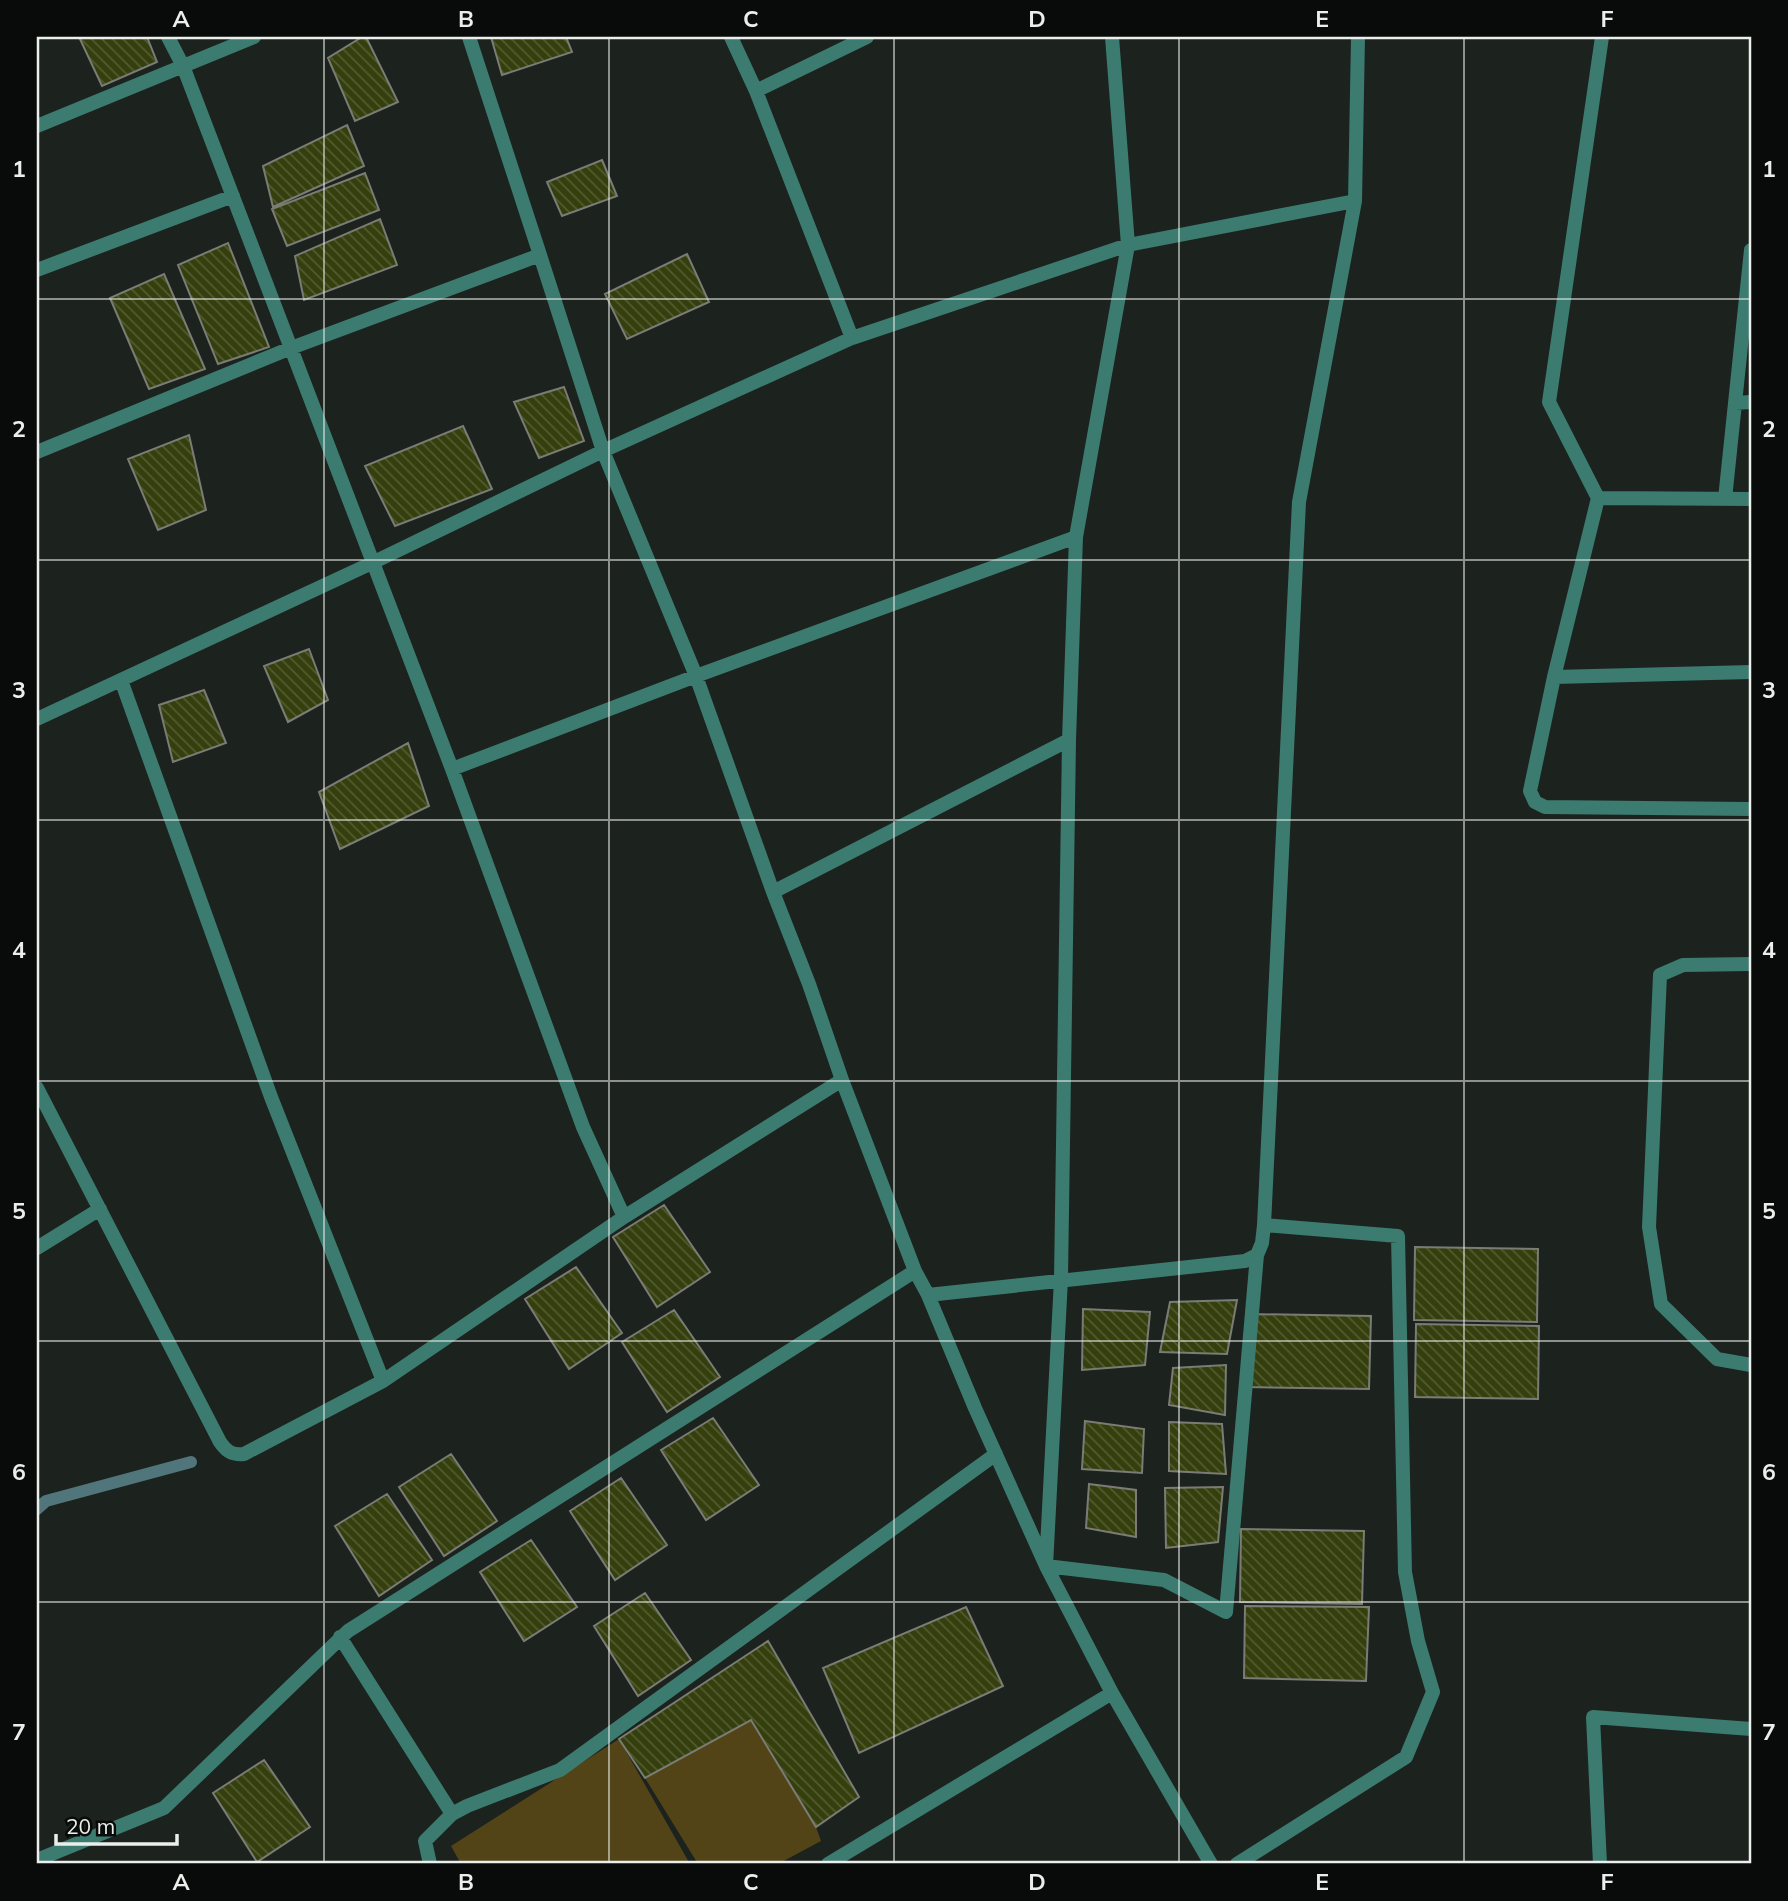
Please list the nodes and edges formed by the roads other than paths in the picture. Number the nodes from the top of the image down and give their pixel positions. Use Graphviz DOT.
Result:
graph roads {
  1 [pos="168,37"];
  2 [pos="254,37"];
  3 [pos="469,37"];
  4 [pos="730,37"];
  5 [pos="867,37"];
  6 [pos="1112,37"];
  7 [pos="1358,37"];
  8 [pos="1602,37"];
  9 [pos="183,66"];
  10 [pos="756,91"];
  11 [pos="37,126"];
  12 [pos="233,197"];
  13 [pos="1355,201"];
  14 [pos="1128,245"];
  15 [pos="1751,250"];
  16 [pos="540,255"];
  17 [pos="37,270"];
  18 [pos="852,338"];
  19 [pos="291,348"];
  20 [pos="1735,402"];
  21 [pos="1751,402"];
  22 [pos="603,451"];
  23 [pos="37,452"];
  24 [pos="1598,498"];
  25 [pos="1725,499"];
  26 [pos="1751,499"];
  27 [pos="1076,537"];
  28 [pos="372,564"];
  29 [pos="1751,672"];
  30 [pos="696,676"];
  31 [pos="1554,677"];
  32 [pos="121,680"];
  33 [pos="37,719"];
  34 [pos="1069,740"];
  35 [pos="452,769"];
  36 [pos="1751,809"];
  37 [pos="773,892"];
  38 [pos="1751,964"];
  39 [pos="842,1080"];
  40 [pos="37,1088"];
  41 [pos="100,1209"];
  42 [pos="624,1217"];
  43 [pos="1264,1225"];
  44 [pos="37,1248"];
  45 [pos="1257,1255"];
  46 [pos="915,1271"];
  47 [pos="1060,1279"];
  48 [pos="928,1295"];
  49 [pos="1751,1365"];
  50 [pos="383,1381"];
  51 [pos="996,1454"];
  52 [pos="1046,1566"];
  53 [pos="340,1637"];
  54 [pos="1112,1693"];
  55 [pos="1751,1729"];
  56 [pos="452,1814"];
  57 [pos="37,1860"];
  58 [pos="430,1864"];
  59 [pos="828,1864"];
  60 [pos="1211,1864"];
  61 [pos="1237,1864"];
  62 [pos="1600,1864"];
  1 -- 9 [label="street"];
  2 -- 9 [label="street"];
  3 -- 16 [label="street"];
  4 -- 10 [label="street"];
  5 -- 10 [label="street"];
  6 -- 14 [label="street"];
  7 -- 13 [label="street"];
  8 -- 24 [label="street"];
  9 -- 11 [label="street"];
  9 -- 12 [label="street"];
  10 -- 18 [label="street"];
  12 -- 17 [label="street"];
  12 -- 19 [label="street"];
  13 -- 14 [label="street"];
  13 -- 43 [label="street"];
  14 -- 18 [label="street"];
  14 -- 27 [label="street"];
  15 -- 20 [label="street"];
  16 -- 19 [label="street"];
  16 -- 22 [label="street"];
  18 -- 22 [label="street"];
  19 -- 23 [label="street"];
  19 -- 28 [label="street"];
  20 -- 21 [label="street"];
  20 -- 25 [label="street"];
  22 -- 28 [label="street"];
  22 -- 30 [label="street"];
  24 -- 25 [label="street"];
  24 -- 31 [label="street"];
  25 -- 26 [label="street"];
  27 -- 30 [label="street"];
  27 -- 34 [label="street"];
  28 -- 32 [label="street"];
  28 -- 35 [label="street"];
  29 -- 31 [label="street"];
  30 -- 35 [label="street"];
  30 -- 37 [label="street"];
  31 -- 36 [label="street"];
  32 -- 33 [label="street"];
  32 -- 50 [label="street"];
  34 -- 37 [label="street"];
  34 -- 47 [label="street"];
  35 -- 42 [label="street"];
  37 -- 39 [label="street"];
  38 -- 49 [label="street"];
  39 -- 42 [label="street"];
  39 -- 46 [label="street"];
  40 -- 41 [label="street"];
  41 -- 44 [label="street"];
  41 -- 50 [label="street"];
  42 -- 50 [label="street"];
  43 -- 45 [label="street"];
  43 -- 61 [label="street"];
  45 -- 47 [label="street"];
  45 -- 52 [label="street"];
  46 -- 48 [label="street"];
  46 -- 53 [label="street"];
  47 -- 48 [label="street"];
  47 -- 52 [label="street"];
  48 -- 51 [label="street"];
  51 -- 52 [label="street"];
  51 -- 56 [label="street"];
  52 -- 54 [label="street"];
  53 -- 56 [label="street"];
  53 -- 57 [label="street"];
  54 -- 59 [label="street"];
  54 -- 60 [label="street"];
  55 -- 62 [label="street"];
  56 -- 58 [label="street"];
}
